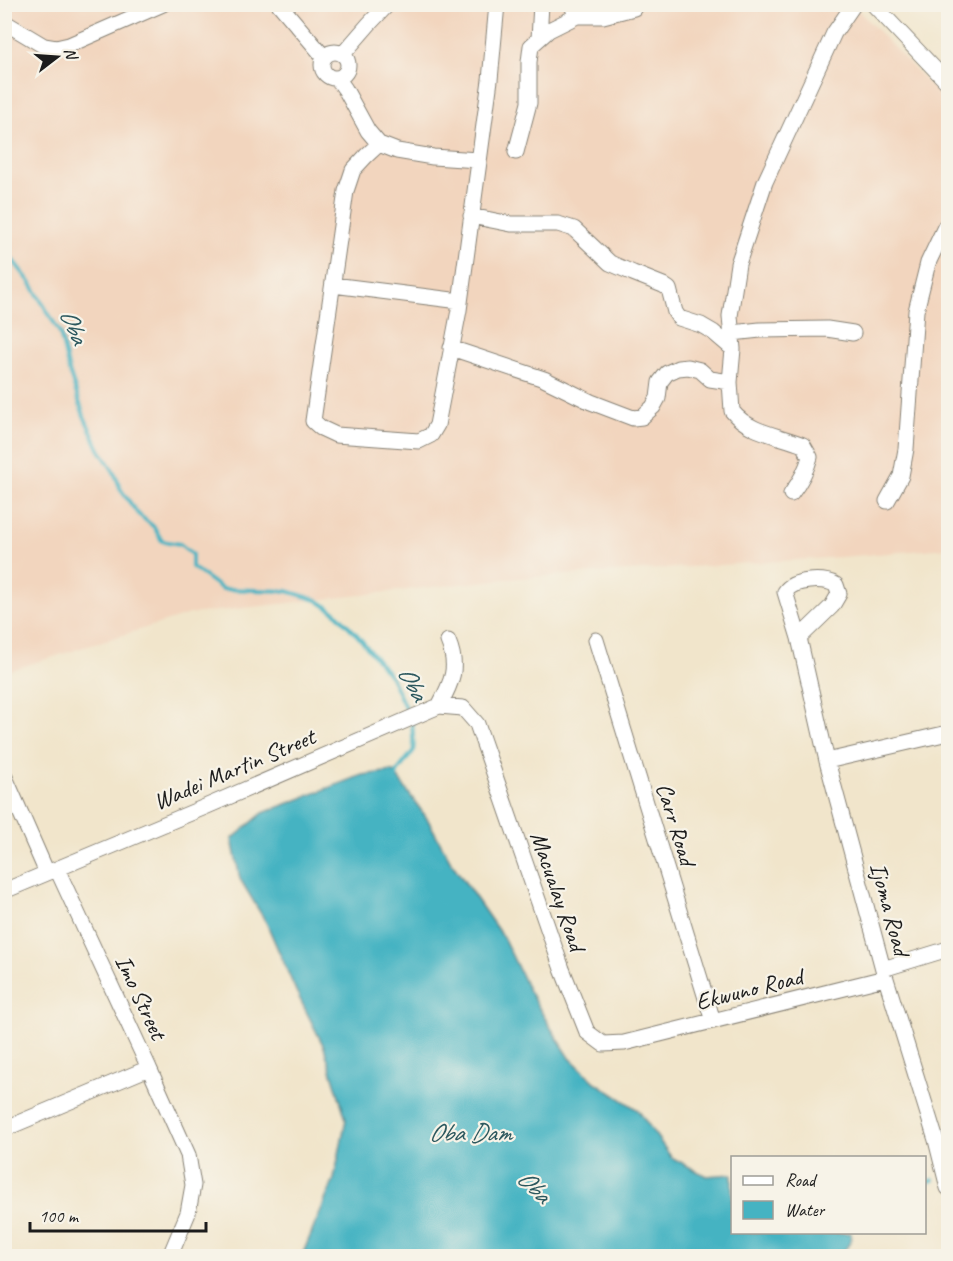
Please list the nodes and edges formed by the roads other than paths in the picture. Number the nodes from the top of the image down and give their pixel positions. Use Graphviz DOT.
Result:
graph roads {
  1 [pos="163,4"];
  2 [pos="279,4"];
  3 [pos="388,4"];
  4 [pos="497,4"];
  5 [pos="541,4"];
  6 [pos="636,4"];
  7 [pos="854,4"];
  8 [pos="873,4"];
  9 [pos="574,10"];
  10 [pos="4,22"];
  11 [pos="539,39"];
  12 [pos="343,54"];
  13 [pos="324,57"];
  14 [pos="337,78"];
  15 [pos="948,83"];
  16 [pos="379,144"];
  17 [pos="516,152"];
  18 [pos="478,160"];
  19 [pos="471,216"];
  20 [pos="948,224"];
  21 [pos="333,285"];
  22 [pos="460,301"];
  23 [pos="732,333"];
  24 [pos="853,333"];
  25 [pos="452,348"];
  26 [pos="734,349"];
  27 [pos="730,382"];
  28 [pos="791,494"];
  29 [pos="887,501"];
  30 [pos="799,638"];
  31 [pos="596,640"];
  32 [pos="448,641"];
  33 [pos="439,706"];
  34 [pos="948,734"];
  35 [pos="827,761"];
  36 [pos="4,775"];
  37 [pos="52,871"];
  38 [pos="4,891"];
  39 [pos="948,949"];
  40 [pos="884,974"];
  41 [pos="713,1021"];
  42 [pos="624,1043"];
  43 [pos="149,1068"];
  44 [pos="4,1129"];
  45 [pos="948,1188"];
  46 [pos="170,1257"];
  1 -- 10 [label="street"];
  2 -- 13 [label="street"];
  3 -- 12 [label="street"];
  4 -- 18 [label="street"];
  5 -- 11 [label="street"];
  6 -- 9 [label="street"];
  7 -- 23 [label="street"];
  8 -- 15 [label="street"];
  9 -- 11 [label="street"];
  11 -- 17 [label="street"];
  12 -- 13 [label="street"];
  12 -- 14 [label="street"];
  13 -- 14 [label="street"];
  14 -- 16 [label="street"];
  16 -- 18 [label="street"];
  16 -- 21 [label="street"];
  18 -- 19 [label="street"];
  19 -- 22 [label="street"];
  19 -- 26 [label="street"];
  20 -- 29 [label="street"];
  21 -- 22 [label="street"];
  21 -- 25 [label="street"];
  22 -- 25 [label="street"];
  23 -- 24 [label="street"];
  23 -- 26 [label="street"];
  25 -- 27 [label="street"];
  26 -- 27 [label="street"];
  27 -- 28 [label="street"];
  30 -- 35 [label="street, Ijoma Road"];
  31 -- 41 [label="street, Carr Road"];
  32 -- 33 [label="street"];
  33 -- 37 [label="street, Wadei Martin Street"];
  33 -- 42 [label="street, Macualay Road"];
  34 -- 35 [label="street"];
  35 -- 40 [label="street, Ijoma Road"];
  36 -- 37 [label="street, Imo Street"];
  37 -- 38 [label="street, Wadei Martin Street"];
  37 -- 43 [label="street, Imo Street"];
  39 -- 40 [label="street, Ekwuno Road"];
  40 -- 41 [label="street, Ekwuno Road"];
  40 -- 45 [label="street, Ijoma Road"];
  41 -- 42 [label="street, Ekwuno Road"];
  43 -- 44 [label="street, Imo Street"];
  43 -- 46 [label="street"];
}
